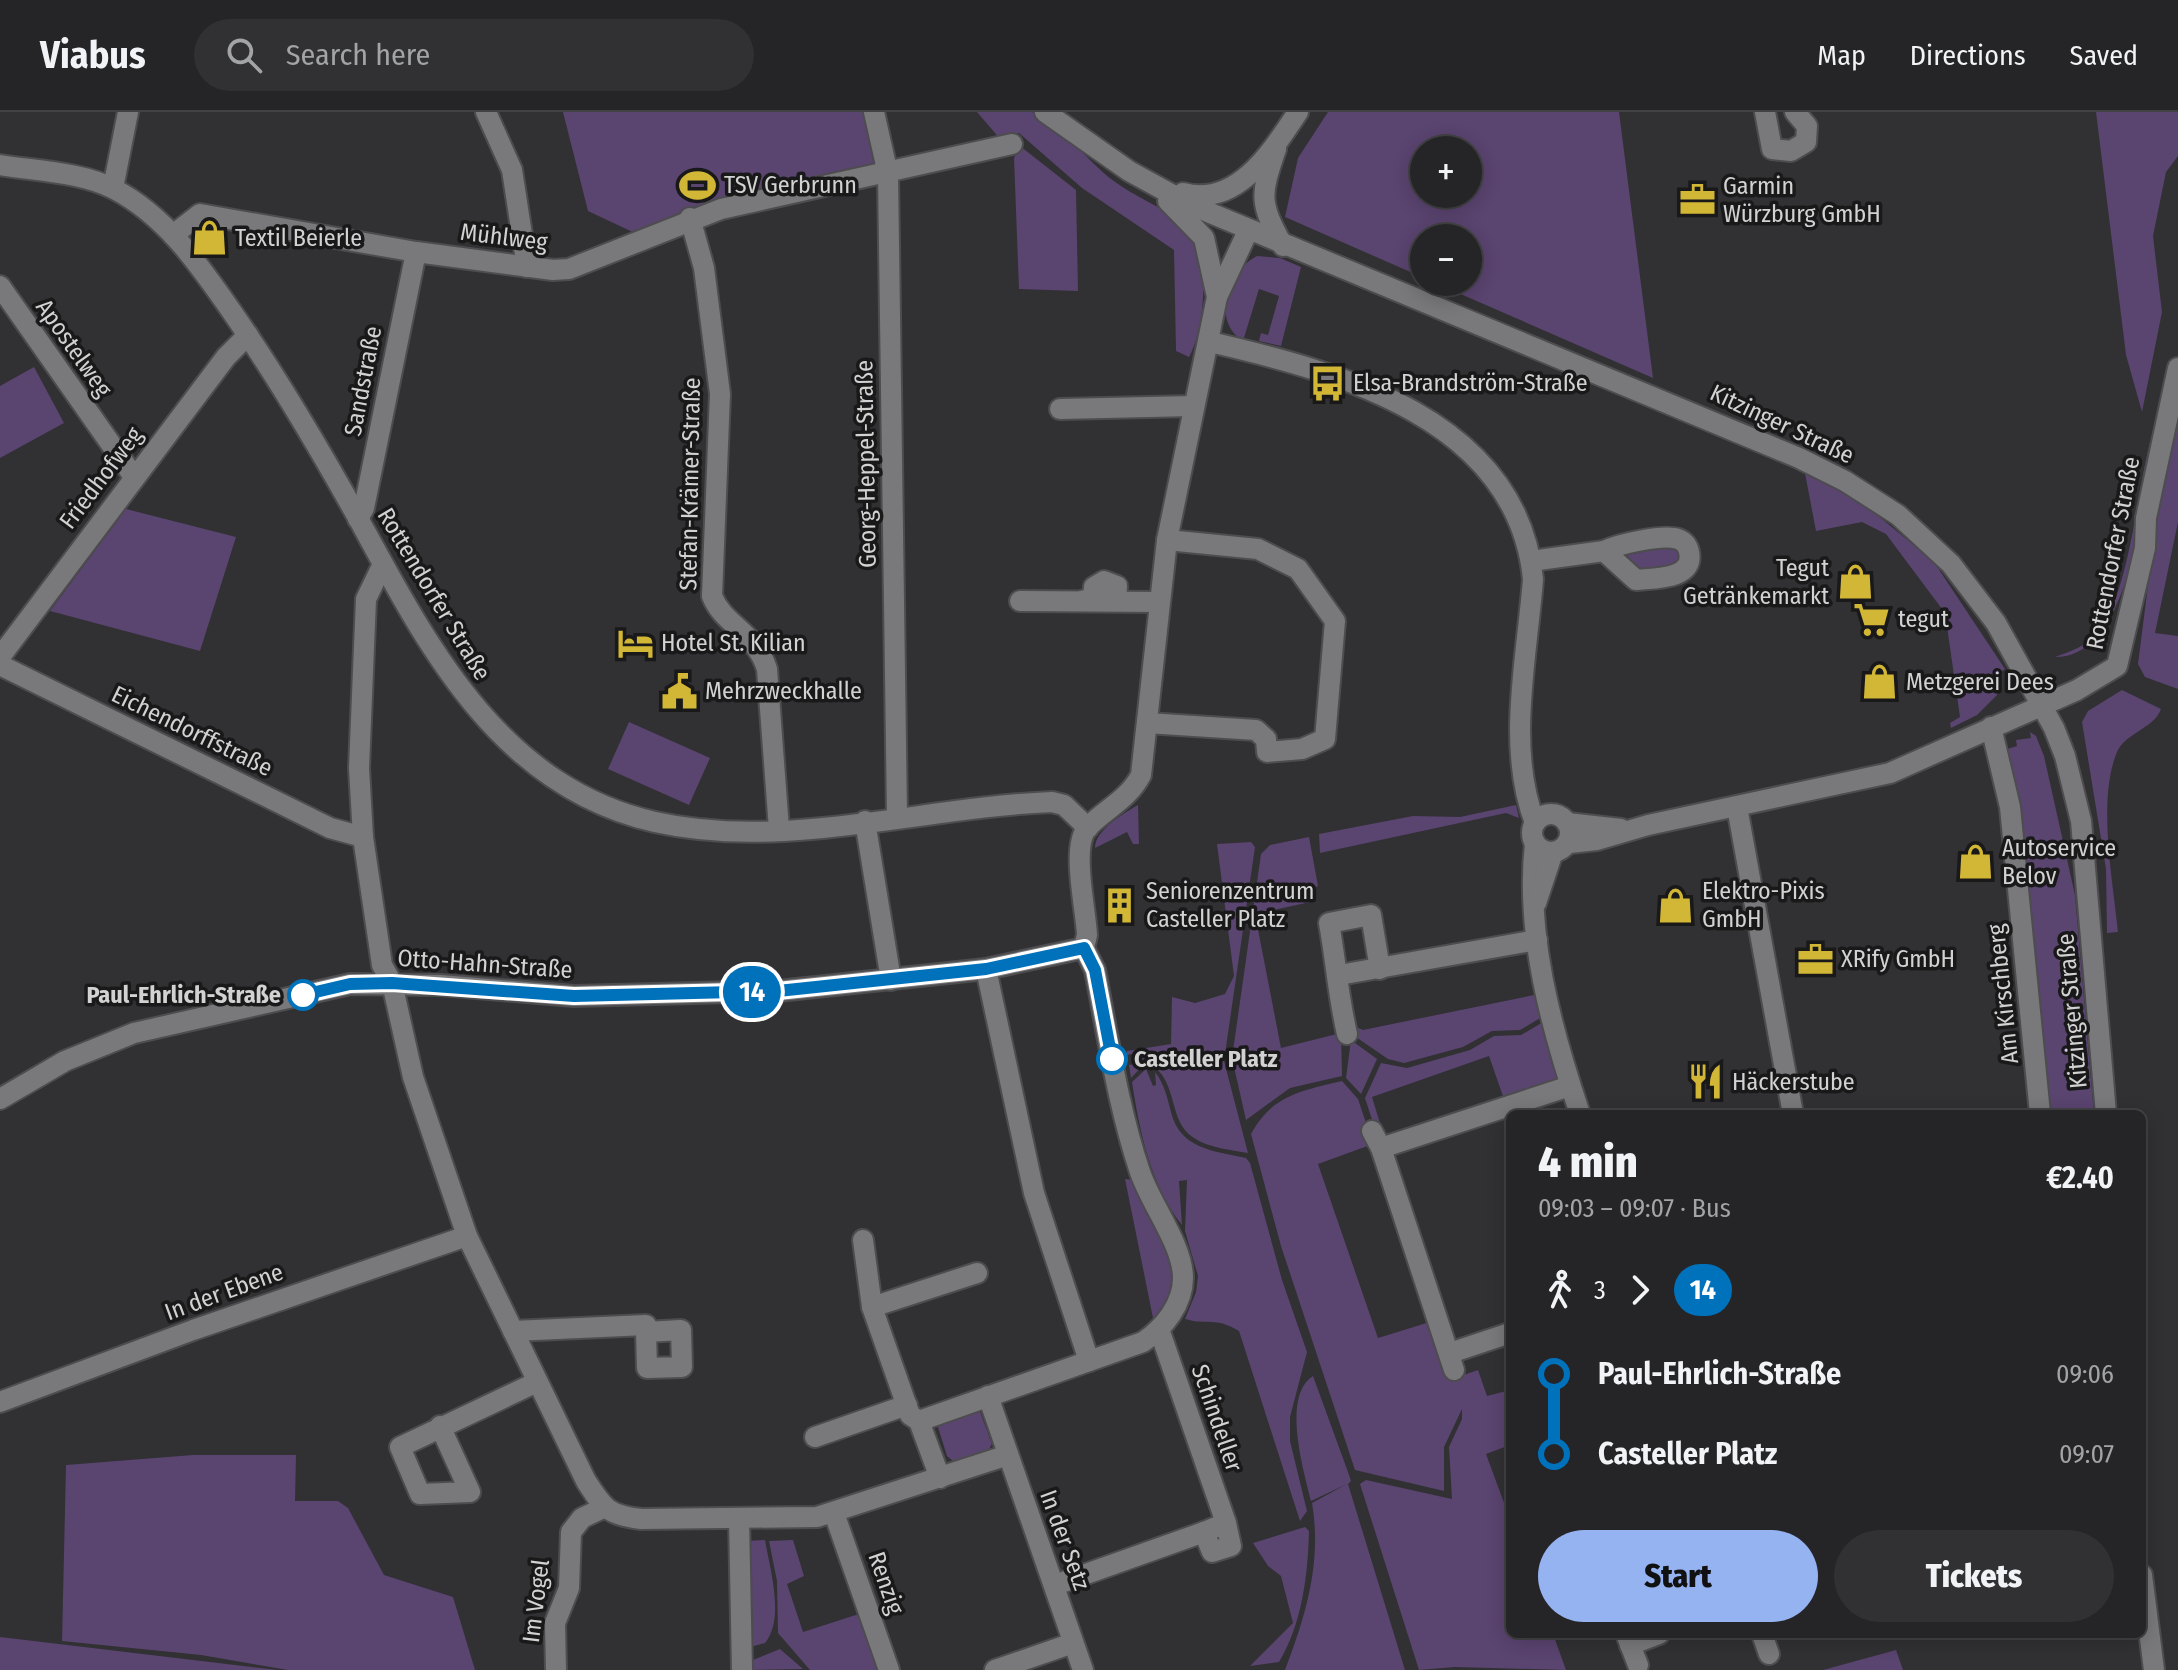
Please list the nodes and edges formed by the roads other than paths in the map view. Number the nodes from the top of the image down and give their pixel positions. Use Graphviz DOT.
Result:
graph roads {
  1 [pos="128,112"];
  2 [pos="486,112"];
  3 [pos="874,112"];
  4 [pos="1045,112"];
  5 [pos="1298,112"];
  6 [pos="1765,112"];
  7 [pos="1795,112"];
  8 [pos="1278,142"];
  9 [pos="1012,144"];
  10 [pos="0,165"];
  11 [pos="888,174"];
  12 [pos="1152,184"];
  13 [pos="113,188"];
  14 [pos="690,218"];
  15 [pos="1227,222"];
  16 [pos="1248,231"];
  17 [pos="173,235"];
  18 [pos="1283,246"];
  19 [pos="416,252"];
  20 [pos="1211,259"];
  21 [pos="527,267"];
  22 [pos="0,286"];
  23 [pos="1217,297"];
  24 [pos="248,335"];
  25 [pos="1210,342"];
  26 [pos="2178,368"];
  27 [pos="1193,406"];
  28 [pos="1060,409"];
  29 [pos="134,477"];
  30 [pos="358,519"];
  31 [pos="1167,540"];
  32 [pos="1604,551"];
  33 [pos="1531,561"];
  34 [pos="382,566"];
  35 [pos="1020,601"];
  36 [pos="1159,602"];
  37 [pos="0,657"];
  38 [pos="0,665"];
  39 [pos="2042,703"];
  40 [pos="1147,723"];
  41 [pos="1991,727"];
  42 [pos="1737,807"];
  43 [pos="897,816"];
  44 [pos="865,821"];
  45 [pos="1088,828"];
  46 [pos="779,829"];
  47 [pos="1552,833"];
  48 [pos="363,837"];
  49 [pos="1537,940"];
  50 [pos="1080,950"];
  51 [pos="986,969"];
  52 [pos="1380,969"];
  53 [pos="1339,975"];
  54 [pos="891,980"];
  55 [pos="392,983"];
  56 [pos="1347,1034"];
  57 [pos="1570,1086"];
  58 [pos="0,1099"];
  59 [pos="1579,1110"];
  60 [pos="1792,1110"];
  61 [pos="2040,1110"];
  62 [pos="2106,1110"];
  63 [pos="467,1236"];
  64 [pos="863,1240"];
  65 [pos="977,1273"];
  66 [pos="872,1307"];
  67 [pos="1159,1329"];
  68 [pos="513,1331"];
  69 [pos="646,1332"];
  70 [pos="1506,1335"];
  71 [pos="1089,1361"];
  72 [pos="537,1382"];
  73 [pos="988,1396"];
  74 [pos="0,1402"];
  75 [pos="913,1413"];
  76 [pos="440,1426"];
  77 [pos="815,1437"];
  78 [pos="1008,1455"];
  79 [pos="940,1478"];
  80 [pos="603,1508"];
  81 [pos="834,1513"];
  82 [pos="739,1518"];
  83 [pos="1055,1585"];
  84 [pos="2146,1608"];
  85 [pos="1763,1638"];
  86 [pos="1628,1639"];
  87 [pos="1073,1643"];
  88 [pos="1769,1654"];
  89 [pos="1638,1665"];
  90 [pos="556,1670"];
  91 [pos="742,1670"];
  92 [pos="889,1670"];
  93 [pos="995,1670"];
  94 [pos="1083,1670"];
  95 [pos="2154,1670"];
  1 -- 13 [label="street"];
  2 -- 21 [label="street"];
  3 -- 11 [label="street, Georg-Heppel-Straße"];
  4 -- 12 [label="street, Kitzinger Straße"];
  5 -- 8 [label="street"];
  6 -- 7 [label="street"];
  8 -- 12 [label="street"];
  8 -- 18 [label="street"];
  9 -- 11 [label="street, Mühlweg"];
  10 -- 13 [label="street"];
  11 -- 14 [label="street, Mühlweg"];
  11 -- 43 [label="street, Georg-Heppel-Straße"];
  12 -- 15 [label="street, Kitzinger Straße"];
  12 -- 20 [label="street"];
  13 -- 17 [label="street"];
  14 -- 21 [label="street, Mühlweg"];
  14 -- 46 [label="street, Stefan-Krämer-Straße"];
  15 -- 16 [label="street, Kitzinger Straße"];
  15 -- 20 [label="street"];
  16 -- 18 [label="street, Kitzinger Straße"];
  16 -- 23 [label="street"];
  17 -- 19 [label="street, Mühlweg"];
  17 -- 24 [label="street, Rottendorfer Straße"];
  18 -- 39 [label="street, Kitzinger Straße"];
  19 -- 21 [label="street, Mühlweg"];
  19 -- 30 [label="street, Sandstraße"];
  20 -- 23 [label="street"];
  22 -- 29 [label="street, Apostelweg"];
  23 -- 25 [label="street"];
  24 -- 29 [label="street, Friedhofweg"];
  24 -- 30 [label="street, Rottendorfer Straße"];
  25 -- 27 [label="street"];
  25 -- 33 [label="street"];
  26 -- 39 [label="street, Rottendorfer Straße"];
  27 -- 28 [label="street"];
  27 -- 31 [label="street"];
  29 -- 37 [label="street, Friedhofweg"];
  30 -- 34 [label="street, Rottendorfer Straße"];
  31 -- 36 [label="street"];
  31 -- 40 [label="street"];
  32 -- 33 [label="street"];
  33 -- 47 [label="street"];
  34 -- 46 [label="street, Rottendorfer Straße"];
  34 -- 48 [label="street"];
  35 -- 36 [label="street"];
  36 -- 40 [label="street"];
  38 -- 48 [label="street, Eichendorffstraße"];
  39 -- 41 [label="street"];
  39 -- 62 [label="street, Kitzinger Straße"];
  40 -- 45 [label="street"];
  41 -- 42 [label="street"];
  41 -- 61 [label="street, Am Kirschberg"];
  42 -- 47 [label="street"];
  42 -- 60 [label="street"];
  43 -- 44 [label="street, Rottendorfer Straße"];
  43 -- 45 [label="street, Rottendorfer Straße"];
  44 -- 46 [label="street, Rottendorfer Straße"];
  44 -- 54 [label="street"];
  45 -- 50 [label="street"];
  47 -- 49 [label="street"];
  48 -- 55 [label="street"];
  49 -- 52 [label="street"];
  49 -- 57 [label="street"];
  50 -- 51 [label="street, Otto-Hahn-Straße"];
  50 -- 67 [label="street"];
  51 -- 54 [label="street, Otto-Hahn-Straße"];
  51 -- 71 [label="street"];
  52 -- 53 [label="street"];
  52 -- 53 [label="street"];
  53 -- 56 [label="street"];
  54 -- 55 [label="street, Otto-Hahn-Straße"];
  55 -- 58 [label="street, Otto-Hahn-Straße"];
  55 -- 63 [label="street"];
  57 -- 59 [label="street"];
  57 -- 70 [label="street"];
  63 -- 68 [label="street"];
  63 -- 74 [label="street, In der Ebene"];
  64 -- 66 [label="street"];
  65 -- 66 [label="street"];
  66 -- 75 [label="street"];
  67 -- 71 [label="street"];
  67 -- 83 [label="street, Schindeller"];
  68 -- 69 [label="street"];
  68 -- 72 [label="street"];
  71 -- 73 [label="street"];
  72 -- 76 [label="street"];
  72 -- 80 [label="street"];
  73 -- 75 [label="street"];
  73 -- 78 [label="street"];
  75 -- 77 [label="street"];
  75 -- 79 [label="street"];
  78 -- 79 [label="street"];
  78 -- 83 [label="street, In der Setz"];
  79 -- 81 [label="street"];
  80 -- 82 [label="street"];
  80 -- 90 [label="street, Im Vogel"];
  81 -- 82 [label="street"];
  81 -- 92 [label="street, Renzig"];
  82 -- 91 [label="street"];
  83 -- 87 [label="street, In der Setz"];
  84 -- 95 [label="street"];
  85 -- 88 [label="street"];
  86 -- 89 [label="street"];
  87 -- 93 [label="street"];
  87 -- 94 [label="street, In der Setz"];
}
